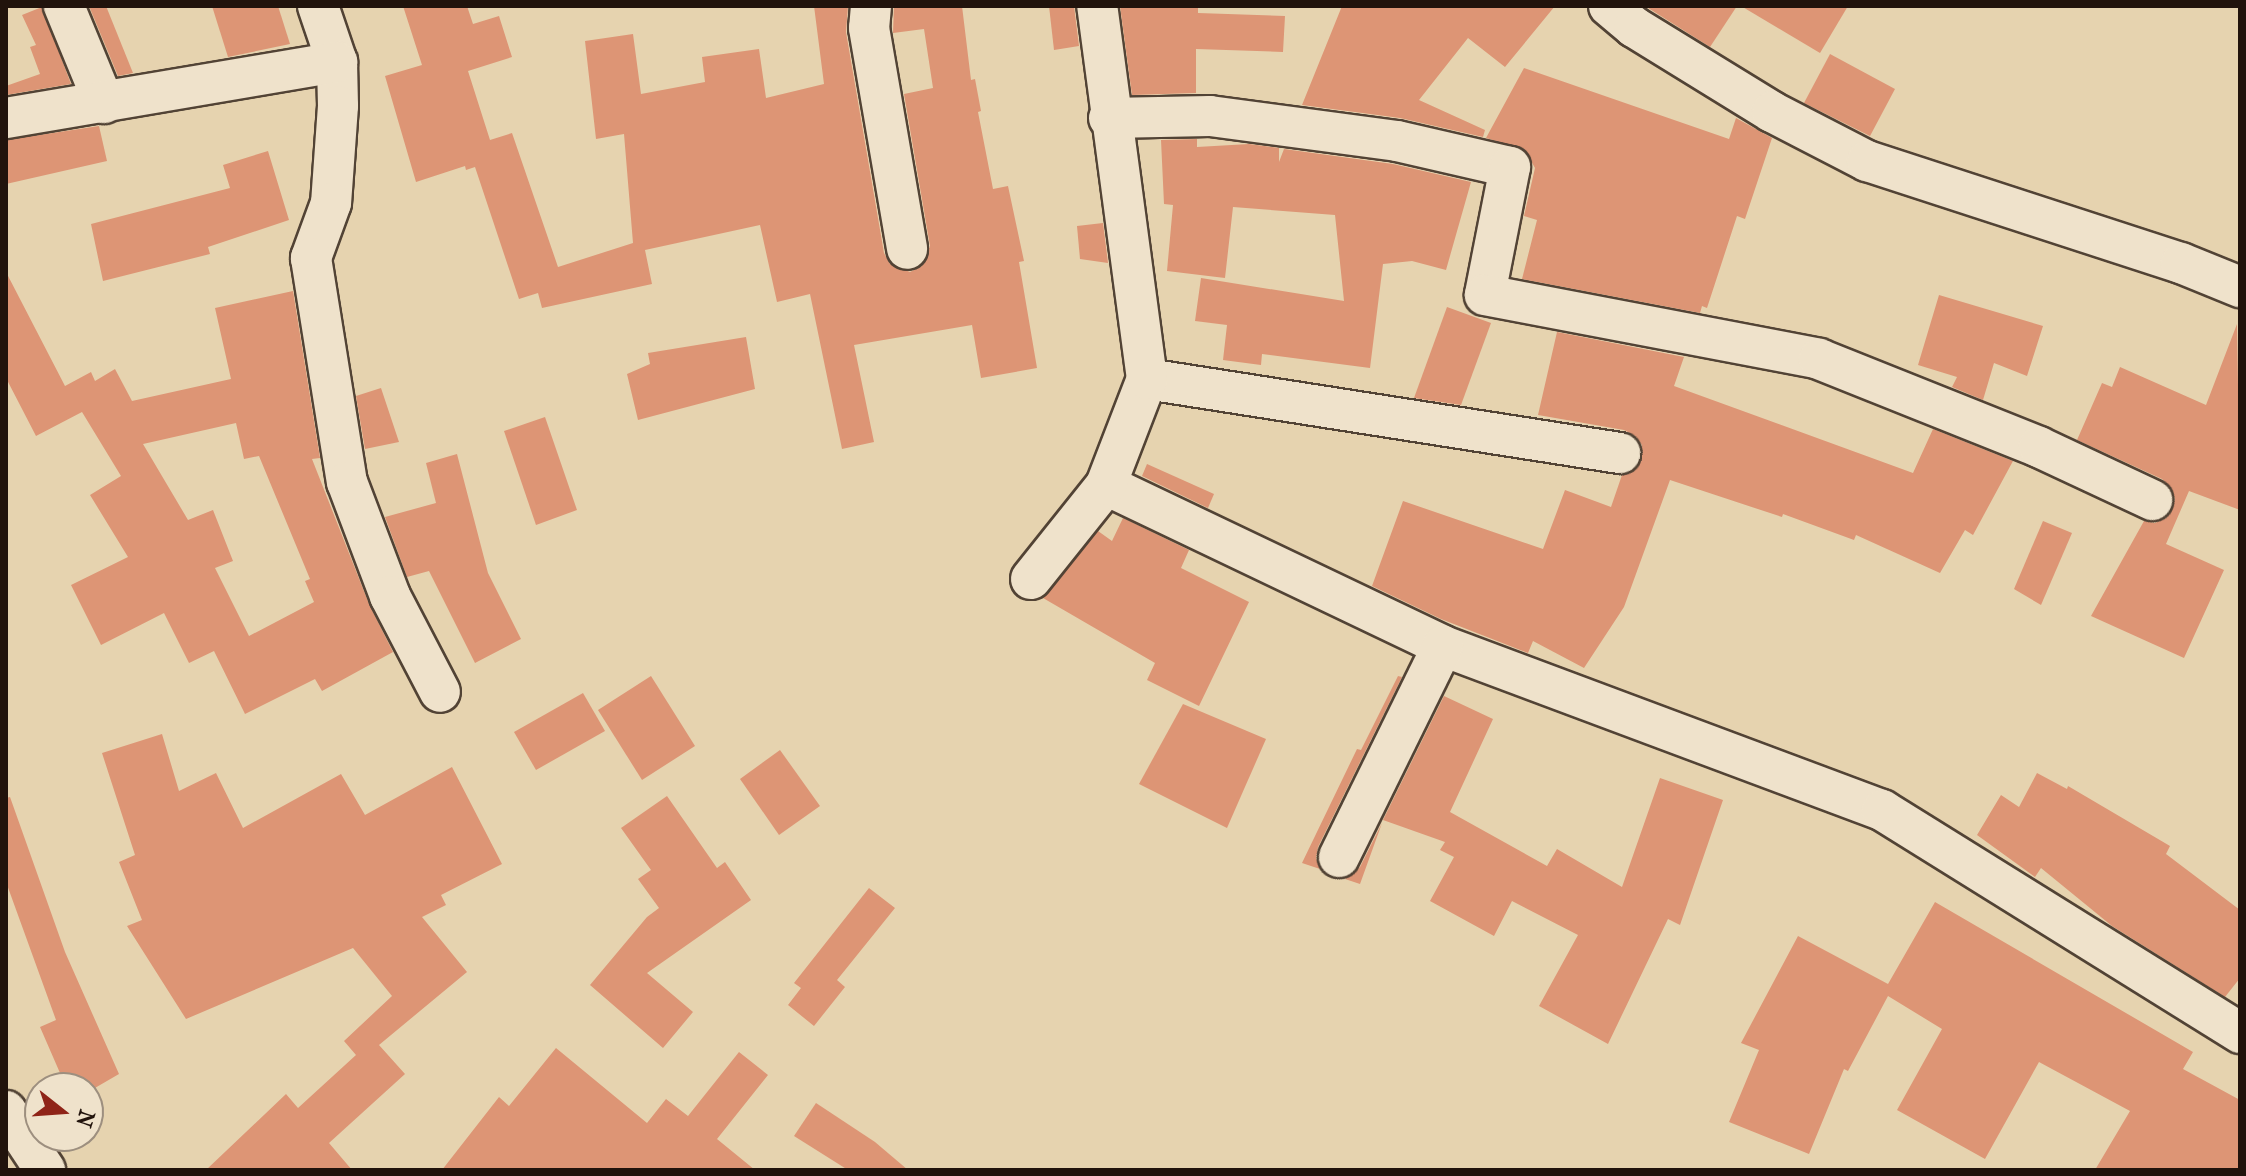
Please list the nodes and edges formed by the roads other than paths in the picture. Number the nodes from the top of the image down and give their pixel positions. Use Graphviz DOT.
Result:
graph roads {
  1 [pos="64,6"];
  2 [pos="318,6"];
  3 [pos="871,6"];
  4 [pos="1097,6"];
  5 [pos="1609,6"];
  6 [pos="337,62"];
  7 [pos="104,103"];
  8 [pos="6,118"];
  9 [pos="1109,118"];
  10 [pos="907,249"];
  11 [pos="2240,287"];
  12 [pos="1147,379"];
  13 [pos="1620,453"];
  14 [pos="1106,485"];
  15 [pos="2152,500"];
  16 [pos="1031,579"];
  17 [pos="1443,646"];
  18 [pos="440,692"];
  19 [pos="1339,857"];
  20 [pos="2240,1033"];
  21 [pos="6,1111"];
  22 [pos="45,1170"];
  1 -- 7 [label="street"];
  2 -- 6 [label="street"];
  3 -- 10 [label="street"];
  4 -- 9 [label="street"];
  5 -- 11 [label="street"];
  6 -- 7 [label="street"];
  6 -- 18 [label="street"];
  7 -- 8 [label="street"];
  9 -- 12 [label="street"];
  9 -- 15 [label="street"];
  12 -- 13 [label="street"];
  12 -- 14 [label="street"];
  14 -- 16 [label="street"];
  14 -- 17 [label="street"];
  17 -- 19 [label="street"];
  17 -- 20 [label="street"];
  21 -- 22 [label="street"];
}
